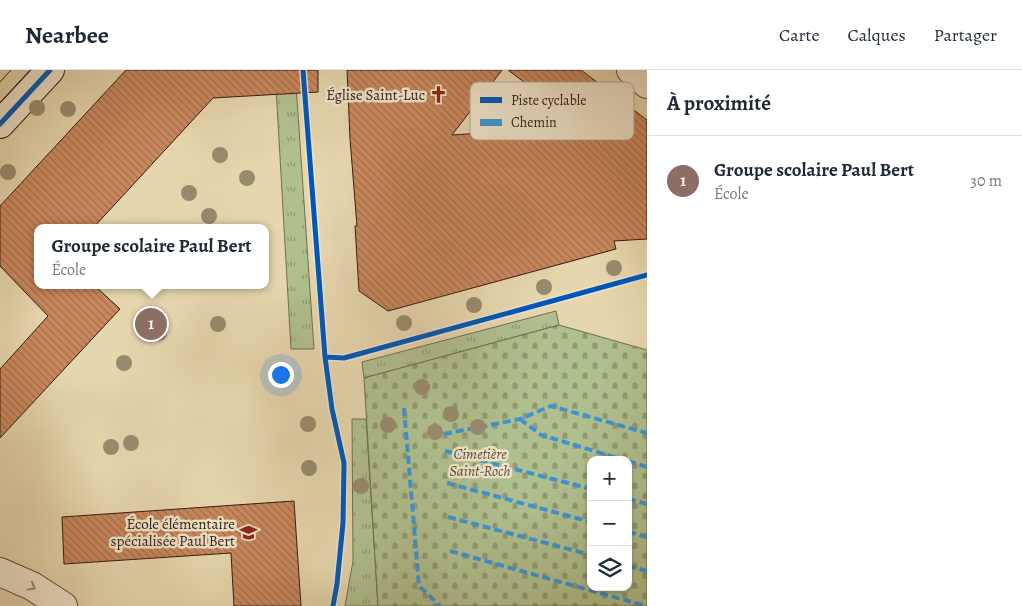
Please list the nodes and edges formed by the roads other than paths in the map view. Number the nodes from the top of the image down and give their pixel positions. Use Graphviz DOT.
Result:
graph roads {
  1 [pos="50,70"];
  2 [pos="631,70"];
  3 [pos="647,84"];
  4 [pos="0,124"];
  5 [pos="0,572"];
  6 [pos="63,606"];
  1 -- 4 [label="street"];
  2 -- 3 [label="street"];
  5 -- 6 [label="street, one-way"];
}
